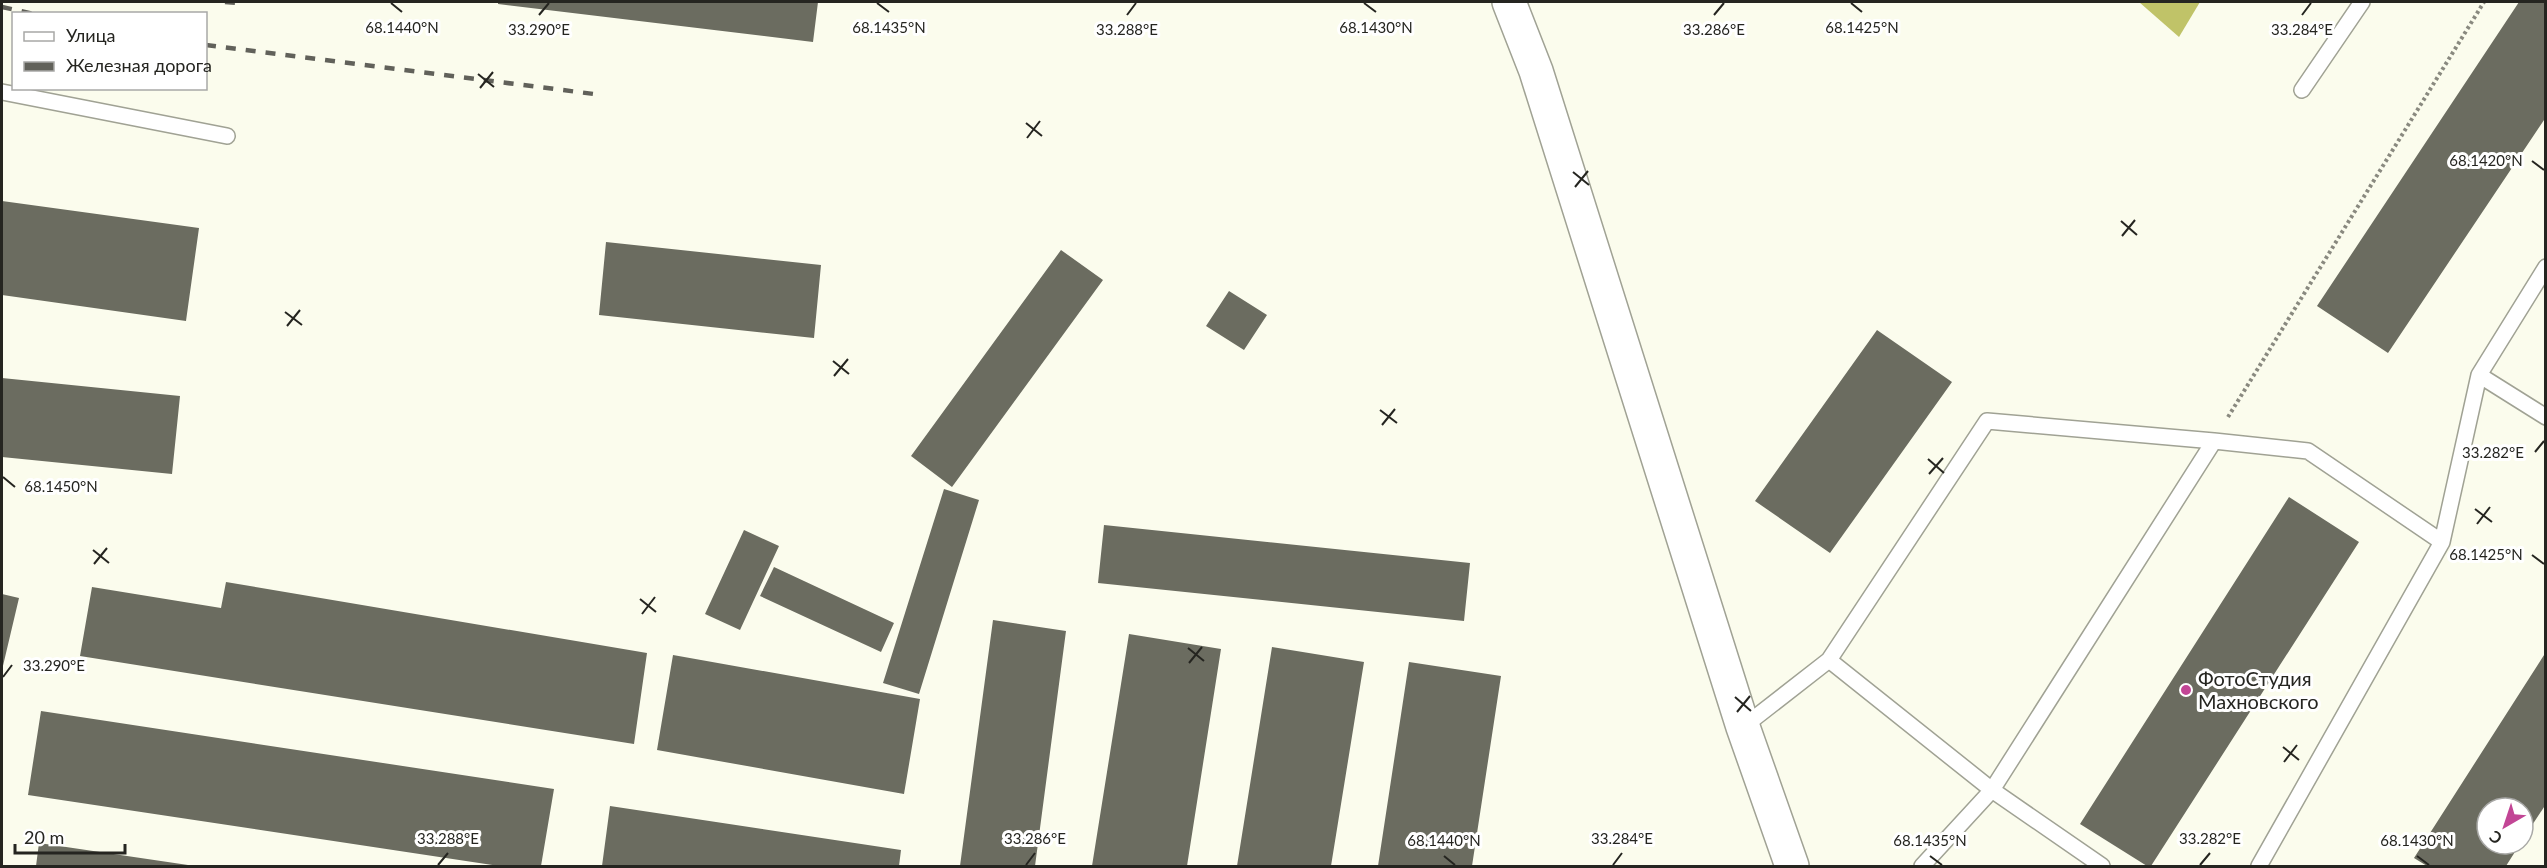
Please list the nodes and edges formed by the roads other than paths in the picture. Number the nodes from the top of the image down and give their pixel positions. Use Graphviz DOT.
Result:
graph roads {
  1 [pos="1509,2"];
  2 [pos="2362,2"];
  3 [pos="2302,90"];
  4 [pos="2,92"];
  5 [pos="227,136"];
  6 [pos="2546,267"];
  7 [pos="2479,375"];
  8 [pos="2546,417"];
  9 [pos="2214,441"];
  10 [pos="2442,542"];
  11 [pos="1829,660"];
  12 [pos="1743,727"];
  13 [pos="1992,790"];
  14 [pos="2262,866"];
  15 [pos="1792,867"];
  16 [pos="1922,867"];
  17 [pos="2102,867"];
  1 -- 12 [label="street"];
  2 -- 3 [label="lane"];
  4 -- 5 [label="lane"];
  6 -- 7 [label="lane"];
  7 -- 8 [label="lane"];
  7 -- 10 [label="lane"];
  9 -- 10 [label="lane"];
  9 -- 11 [label="lane"];
  9 -- 13 [label="lane"];
  10 -- 14 [label="lane"];
  11 -- 12 [label="lane"];
  11 -- 13 [label="lane"];
  12 -- 15 [label="street"];
  13 -- 16 [label="lane"];
  13 -- 17 [label="lane"];
}
